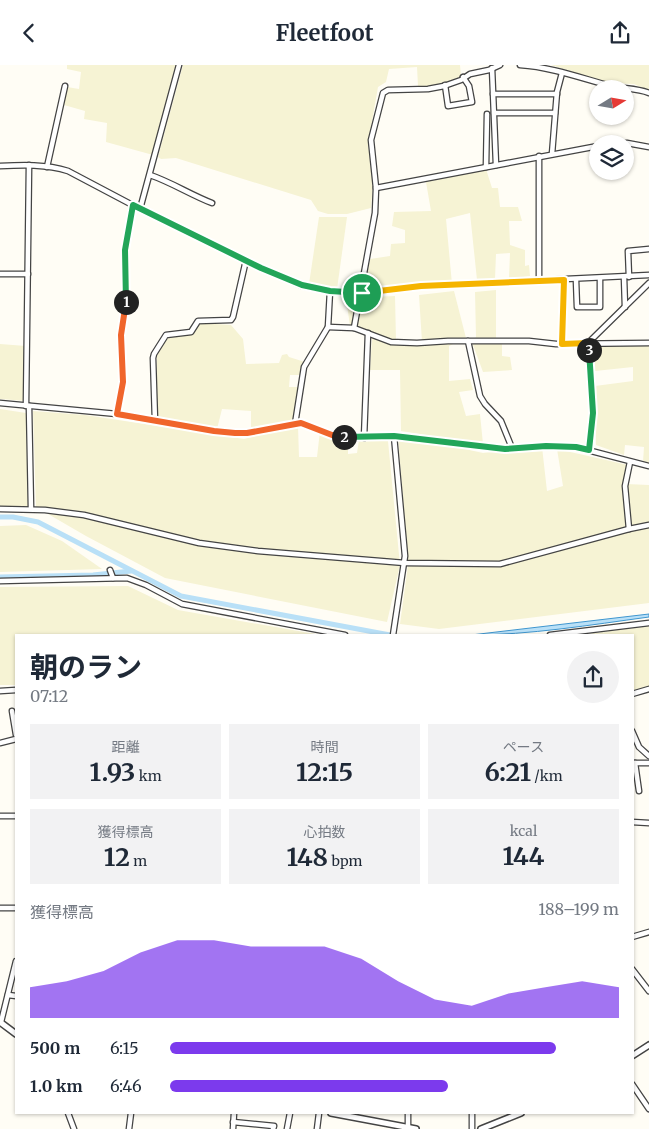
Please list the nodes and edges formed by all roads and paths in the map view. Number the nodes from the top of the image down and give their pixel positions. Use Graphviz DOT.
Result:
graph roads {
  1 [pos="179,65"];
  2 [pos="500,65"];
  3 [pos="520,65"];
  4 [pos="492,68"];
  5 [pos="562,73"];
  6 [pos="464,77"];
  7 [pos="445,85"];
  8 [pos="65,86"];
  9 [pos="649,93"];
  10 [pos="493,94"];
  11 [pos="557,94"];
  12 [pos="494,113"];
  13 [pos="555,113"];
  14 [pos="487,114"];
  15 [pos="634,144"];
  16 [pos="649,147"];
  17 [pos="589,148"];
  18 [pos="552,154"];
  19 [pos="539,156"];
  20 [pos="0,165"];
  21 [pos="29,165"];
  22 [pos="496,165"];
  23 [pos="47,167"];
  24 [pos="486,167"];
  25 [pos="150,175"];
  26 [pos="376,188"];
  27 [pos="212,203"];
  28 [pos="133,205"];
  29 [pos="140,209"];
  30 [pos="649,249"];
  31 [pos="246,260"];
  32 [pos="0,274"];
  33 [pos="28,275"];
  34 [pos="649,275"];
  35 [pos="626,277"];
  36 [pos="600,278"];
  37 [pos="576,279"];
  38 [pos="564,280"];
  39 [pos="539,282"];
  40 [pos="649,283"];
  41 [pos="330,291"];
  42 [pos="362,293"];
  43 [pos="625,307"];
  44 [pos="328,327"];
  45 [pos="354,328"];
  46 [pos="368,333"];
  47 [pos="468,341"];
  48 [pos="588,343"];
  49 [pos="649,343"];
  50 [pos="562,344"];
  51 [pos="0,403"];
  52 [pos="27,406"];
  53 [pos="117,414"];
  54 [pos="155,421"];
  55 [pos="295,424"];
  56 [pos="394,436"];
  57 [pos="364,437"];
  58 [pos="512,448"];
  59 [pos="589,450"];
  60 [pos="630,462"];
  61 [pos="649,466"];
  62 [pos="0,509"];
  63 [pos="30,509"];
  64 [pos="649,525"];
  65 [pos="629,529"];
  66 [pos="405,563"];
  67 [pos="110,570"];
  68 [pos="113,578"];
  69 [pos="0,581"];
  70 [pos="649,623"];
  71 [pos="339,634"];
  72 [pos="393,634"];
  73 [pos="558,634"];
  74 [pos="649,689"];
  75 [pos="15,690"];
  76 [pos="0,691"];
  77 [pos="634,693"];
  78 [pos="12,711"];
  79 [pos="15,729"];
  80 [pos="634,736"];
  81 [pos="15,739"];
  82 [pos="0,743"];
  83 [pos="649,755"];
  84 [pos="634,763"];
  85 [pos="649,763"];
  86 [pos="639,791"];
  87 [pos="0,816"];
  88 [pos="15,816"];
  89 [pos="634,823"];
  90 [pos="649,823"];
  91 [pos="15,908"];
  92 [pos="0,909"];
  93 [pos="649,932"];
  94 [pos="634,936"];
  95 [pos="15,965"];
  96 [pos="634,972"];
  97 [pos="649,991"];
  98 [pos="8,995"];
  99 [pos="15,996"];
  100 [pos="1,1022"];
  101 [pos="15,1033"];
  102 [pos="649,1045"];
  103 [pos="634,1055"];
  104 [pos="634,1087"];
  105 [pos="649,1109"];
  106 [pos="68,1114"];
  107 [pos="131,1114"];
  108 [pos="234,1114"];
  109 [pos="290,1114"];
  110 [pos="319,1114"];
  111 [pos="336,1114"];
  112 [pos="408,1114"];
  113 [pos="472,1114"];
  114 [pos="518,1114"];
  115 [pos="233,1122"];
  116 [pos="408,1127"];
  117 [pos="488,1128"];
  118 [pos="74,1129"];
  119 [pos="129,1129"];
  120 [pos="233,1129"];
  121 [pos="274,1129"];
  122 [pos="287,1129"];
  123 [pos="317,1129"];
  124 [pos="416,1129"];
  125 [pos="472,1129"];
  126 [pos="480,1129"];
  1 -- 25 [label="street"];
  2 -- 4 [label="street"];
  3 -- 5 [label="street"];
  4 -- 6 [label="street"];
  4 -- 10 [label="street"];
  5 -- 9 [label="street"];
  5 -- 11 [label="street"];
  6 -- 7 [label="street"];
  6 -- 7 [label="street"];
  7 -- 26 [label="street"];
  8 -- 23 [label="street"];
  10 -- 11 [label="street"];
  10 -- 12 [label="street"];
  11 -- 13 [label="street"];
  12 -- 13 [label="street"];
  12 -- 22 [label="street"];
  13 -- 18 [label="street"];
  14 -- 24 [label="street"];
  15 -- 16 [label="street"];
  17 -- 18 [label="street"];
  18 -- 19 [label="street"];
  19 -- 22 [label="street"];
  19 -- 39 [label="street"];
  20 -- 21 [label="street"];
  21 -- 23 [label="street"];
  21 -- 33 [label="street"];
  22 -- 24 [label="street"];
  23 -- 28 [label="street"];
  24 -- 26 [label="street"];
  25 -- 27 [label="street"];
  25 -- 29 [label="street"];
  26 -- 42 [label="street"];
  28 -- 29 [label="street"];
  28 -- 53 [label="street"];
  29 -- 31 [label="street"];
  30 -- 35 [label="street"];
  31 -- 41 [label="street"];
  31 -- 54 [label="street"];
  32 -- 33 [label="street"];
  33 -- 52 [label="street"];
  34 -- 35 [label="street"];
  35 -- 36 [label="street"];
  35 -- 43 [label="street"];
  36 -- 37 [label="street"];
  36 -- 37 [label="street"];
  37 -- 38 [label="street"];
  38 -- 39 [label="street"];
  38 -- 50 [label="street"];
  39 -- 42 [label="street"];
  40 -- 43 [label="street"];
  41 -- 42 [label="street"];
  41 -- 44 [label="street"];
  42 -- 45 [label="street"];
  43 -- 48 [label="street"];
  44 -- 45 [label="street"];
  44 -- 55 [label="street"];
  45 -- 46 [label="street"];
  46 -- 47 [label="street"];
  46 -- 57 [label="street"];
  47 -- 50 [label="street"];
  47 -- 58 [label="street"];
  48 -- 49 [label="street"];
  48 -- 50 [label="street"];
  48 -- 59 [label="street"];
  51 -- 52 [label="street"];
  52 -- 53 [label="street"];
  52 -- 63 [label="street"];
  53 -- 54 [label="street"];
  54 -- 55 [label="street"];
  55 -- 57 [label="street"];
  56 -- 57 [label="street"];
  56 -- 58 [label="street"];
  56 -- 66 [label="street"];
  58 -- 59 [label="street"];
  59 -- 60 [label="street"];
  60 -- 61 [label="street"];
  60 -- 65 [label="street"];
  62 -- 63 [label="street"];
  63 -- 66 [label="street"];
  64 -- 65 [label="street"];
  65 -- 66 [label="street"];
  66 -- 72 [label="street"];
  67 -- 68 [label="street"];
  68 -- 69 [label="street"];
  68 -- 71 [label="street"];
  70 -- 73 [label="street"];
  74 -- 77 [label="street"];
  75 -- 76 [label="street"];
  78 -- 79 [label="street"];
  80 -- 83 [label="street"];
  81 -- 82 [label="street"];
  84 -- 85 [label="street"];
  84 -- 86 [label="street"];
  87 -- 88 [label="street"];
  89 -- 90 [label="street"];
  91 -- 92 [label="street"];
  93 -- 94 [label="street"];
  95 -- 98 [label="street"];
  96 -- 97 [label="street"];
  98 -- 99 [label="street"];
  98 -- 100 [label="street"];
  100 -- 101 [label="street"];
  102 -- 103 [label="street"];
  104 -- 105 [label="street"];
  106 -- 118 [label="street"];
  107 -- 119 [label="street"];
  108 -- 115 [label="street"];
  109 -- 122 [label="street"];
  110 -- 123 [label="street"];
  111 -- 116 [label="street"];
  112 -- 116 [label="street"];
  113 -- 125 [label="street"];
  114 -- 117 [label="street"];
  115 -- 120 [label="street"];
  115 -- 121 [label="street"];
  116 -- 124 [label="street"];
  117 -- 126 [label="street"];
}
